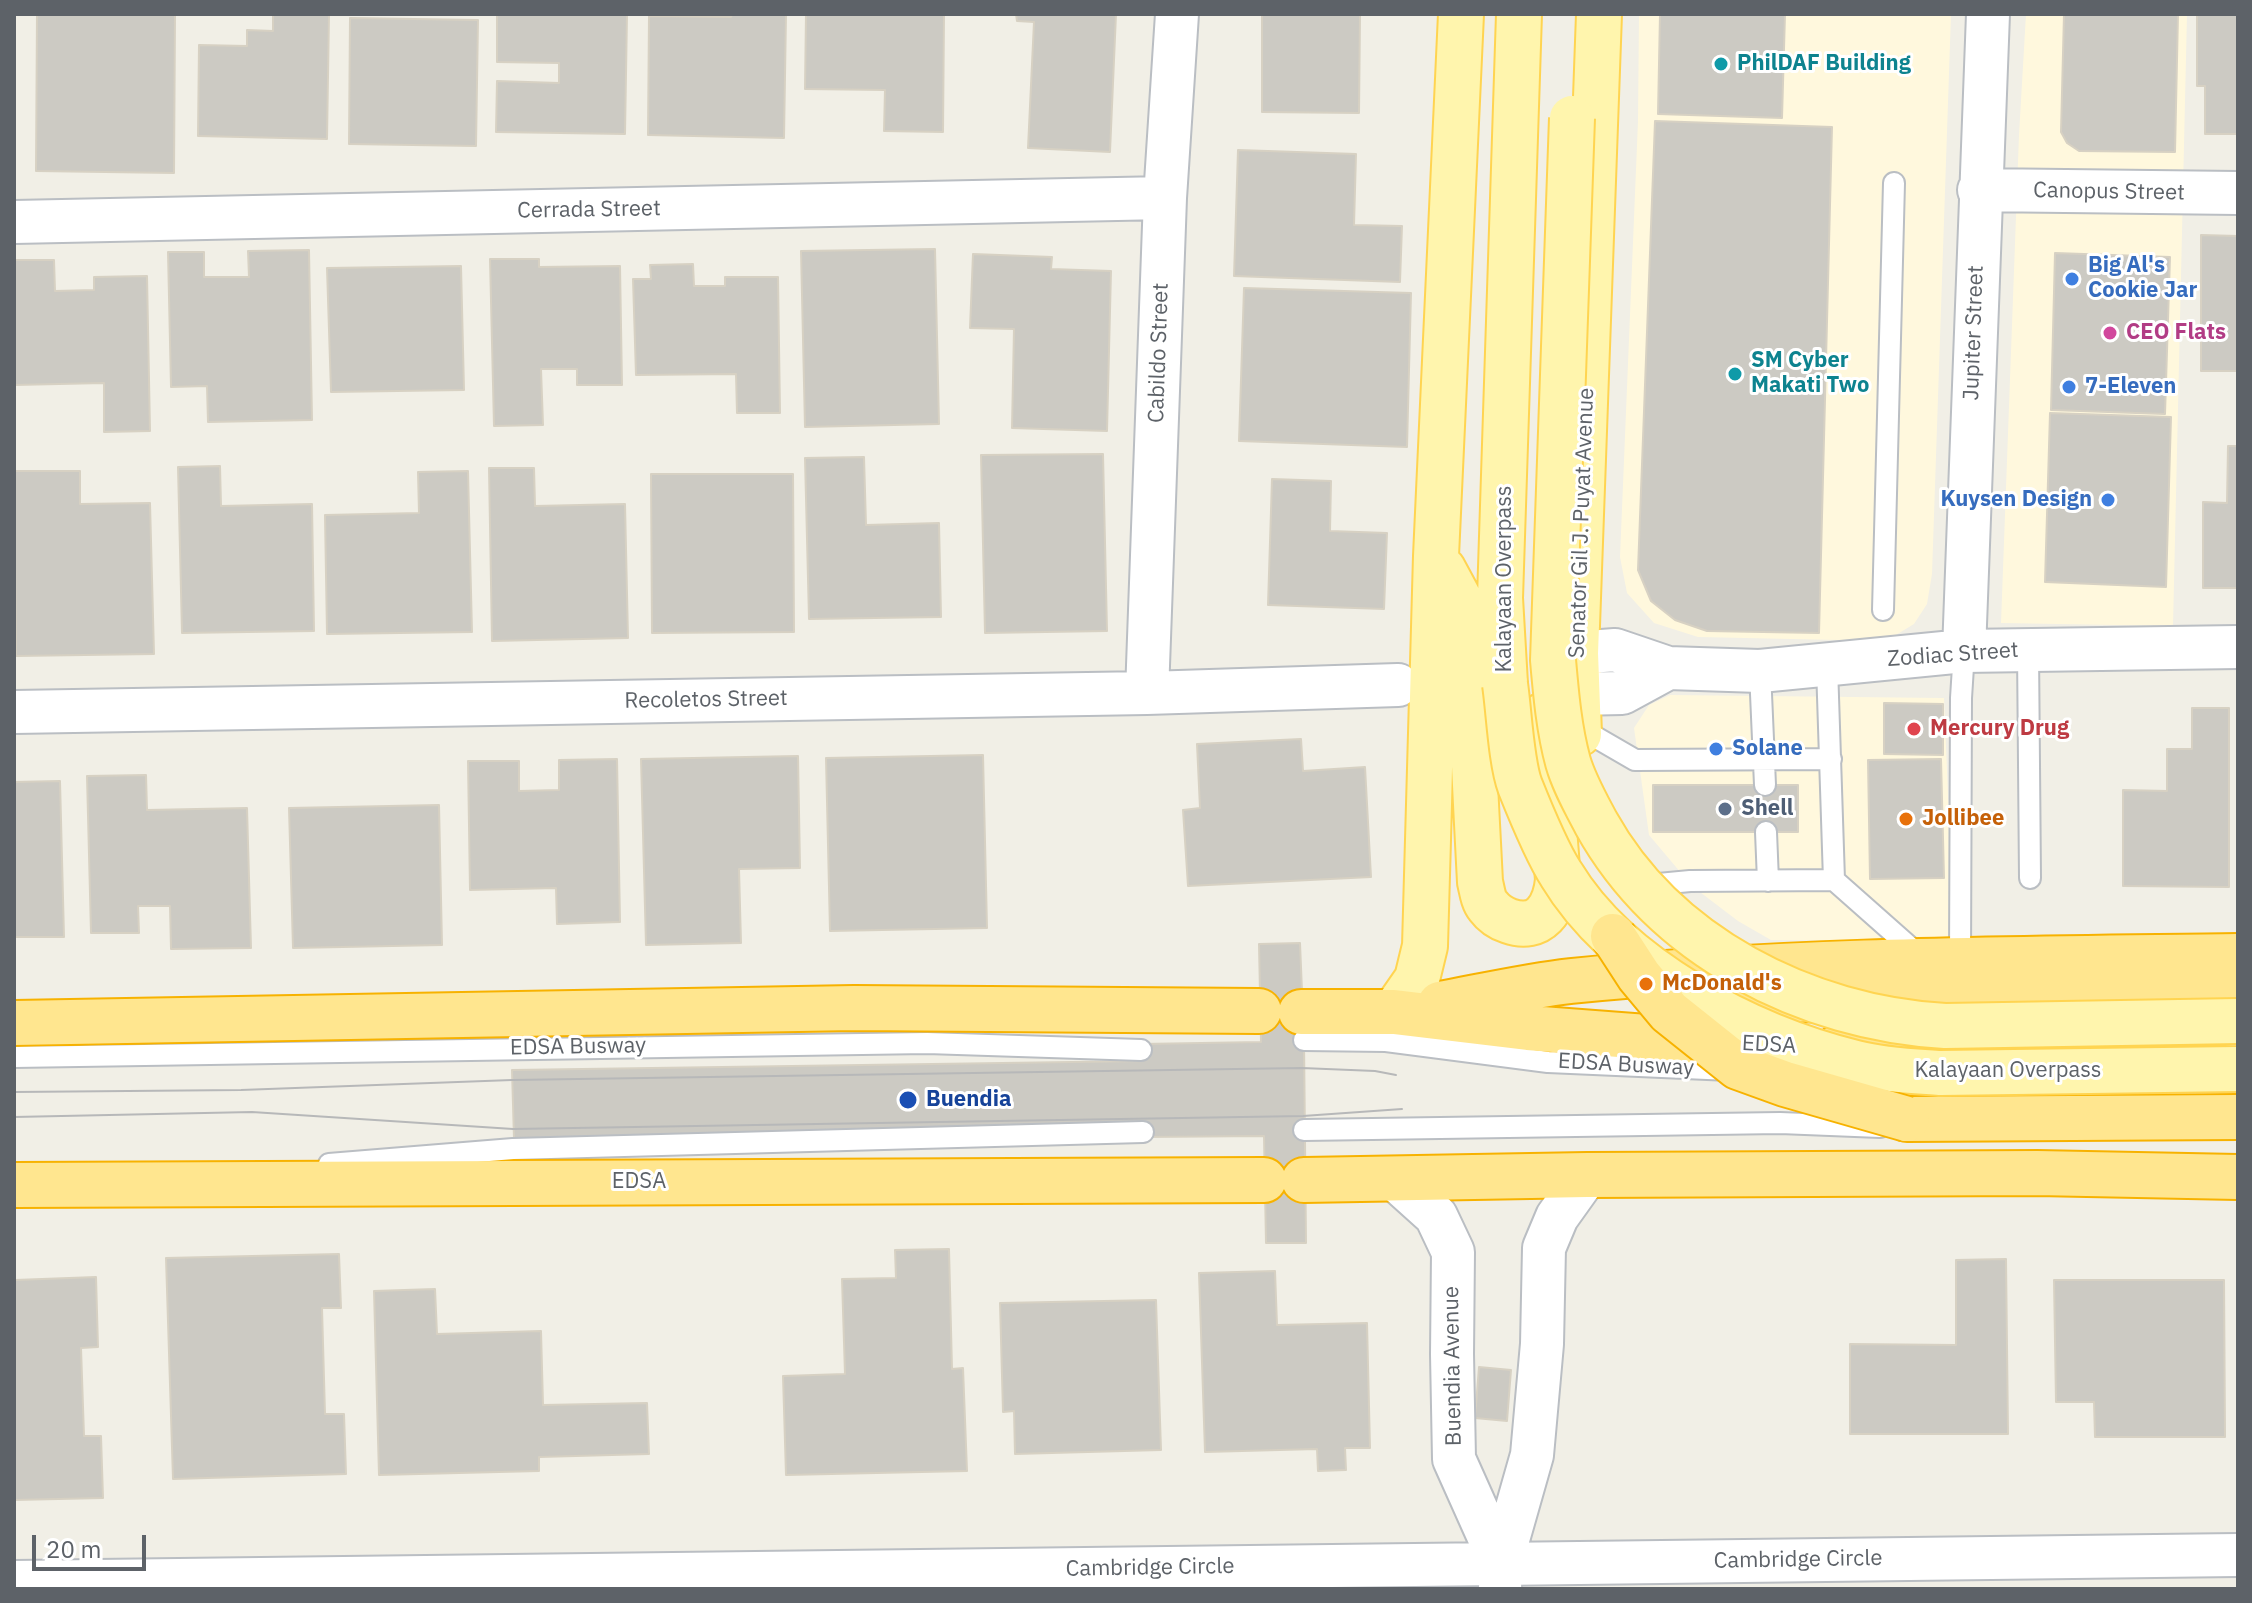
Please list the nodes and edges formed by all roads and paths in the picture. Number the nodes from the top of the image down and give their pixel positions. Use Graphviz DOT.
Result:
graph roads {
  1 [pos="1177,14"];
  2 [pos="1461,14"];
  3 [pos="1519,14"];
  4 [pos="1574,14"];
  5 [pos="1599,14"];
  6 [pos="1988,14"];
  7 [pos="1894,183"];
  8 [pos="1979,190"];
  9 [pos="2238,193"];
  10 [pos="1165,198"];
  11 [pos="14,222"];
  12 [pos="1436,556"];
  13 [pos="1581,562"];
  14 [pos="1883,610"];
  15 [pos="2238,647"];
  16 [pos="2028,650"];
  17 [pos="1964,651"];
  18 [pos="1827,666"];
  19 [pos="1760,671"];
  20 [pos="1398,685"];
  21 [pos="1577,691"];
  22 [pos="1147,693"];
  23 [pos="14,712"];
  24 [pos="1764,759"];
  25 [pos="1831,759"];
  26 [pos="1765,785"];
  27 [pos="1766,832"];
  28 [pos="2030,878"];
  29 [pos="1834,880"];
  30 [pos="1768,881"];
  31 [pos="1648,885"];
  32 [pos="1613,936"];
  33 [pos="2238,956"];
  34 [pos="1942,961"];
  35 [pos="1746,968"];
  36 [pos="2238,993"];
  37 [pos="1394,1012"];
  38 [pos="1288,1021"];
  39 [pos="2238,1021"];
  40 [pos="14,1023"];
  41 [pos="2238,1041"];
  42 [pos="1141,1050"];
  43 [pos="2238,1055"];
  44 [pos="14,1057"];
  45 [pos="1837,1067"];
  46 [pos="2238,1069"];
  47 [pos="2238,1117"];
  48 [pos="1839,1127"];
  49 [pos="1304,1130"];
  50 [pos="2238,1131"];
  51 [pos="1143,1132"];
  52 [pos="14,1165"];
  53 [pos="1587,1175"];
  54 [pos="2238,1177"];
  55 [pos="1396,1180"];
  56 [pos="89,1184"];
  57 [pos="14,1185"];
  58 [pos="2238,1555"];
  59 [pos="1501,1576"];
  60 [pos="748,1581"];
  61 [pos="14,1582"];
  62 [pos="194,1585"];
  1 -- 10 [label="street, Cabildo Street"];
  2 -- 12 [label="main road"];
  3 -- 32 [label="main road, Kalayaan Overpass, bridge"];
  4 -- 39 [label="main road, Kalayaan Overpass, bridge"];
  5 -- 13 [label="main road, Senator Gil J. Puyat Avenue"];
  6 -- 8 [label="street, Jupiter Street"];
  7 -- 14 [label="lane"];
  8 -- 9 [label="street, Canopus Street"];
  8 -- 17 [label="street, Jupiter Street"];
  10 -- 11 [label="street, Cerrada Street"];
  10 -- 22 [label="street, Cabildo Street"];
  12 -- 13 [label="main road"];
  12 -- 37 [label="main road"];
  13 -- 21 [label="main road, Senator Gil J. Puyat Avenue"];
  15 -- 16 [label="street, Zodiac Street"];
  16 -- 17 [label="street, Zodiac Street"];
  16 -- 28 [label="lane"];
  17 -- 18 [label="street, Zodiac Street"];
  17 -- 34 [label="lane"];
  18 -- 19 [label="street, Zodiac Street"];
  18 -- 25 [label="lane"];
  19 -- 21 [label="street, Zodiac Street"];
  19 -- 24 [label="lane"];
  20 -- 22 [label="street, Recoletos Street"];
  21 -- 24 [label="lane"];
  21 -- 31 [label="main road, Senator Gil J. Puyat Avenue"];
  22 -- 23 [label="street, Recoletos Street"];
  24 -- 25 [label="lane"];
  24 -- 26 [label="lane"];
  25 -- 29 [label="lane"];
  27 -- 30 [label="lane"];
  29 -- 30 [label="lane"];
  29 -- 34 [label="lane"];
  30 -- 31 [label="lane"];
  31 -- 35 [label="main road, Senator Gil J. Puyat Avenue"];
  32 -- 46 [label="main road, Kalayaan Overpass, bridge"];
  32 -- 47 [label="highway, bridge"];
  33 -- 34 [label="highway"];
  34 -- 35 [label="highway"];
  35 -- 37 [label="highway"];
  36 -- 37 [label="highway"];
  37 -- 38 [label="highway, EDSA"];
  37 -- 41 [label="highway, EDSA"];
  38 -- 40 [label="highway, EDSA"];
  38 -- 45 [label="lane, EDSA Busway"];
  42 -- 44 [label="lane, EDSA Busway"];
  43 -- 45 [label="lane, EDSA Busway"];
  45 -- 48 [label="lane"];
  48 -- 49 [label="lane"];
  48 -- 50 [label="lane"];
  51 -- 56 [label="lane"];
  52 -- 56 [label="highway"];
  53 -- 54 [label="highway, EDSA"];
  53 -- 55 [label="highway, EDSA"];
  53 -- 59 [label="street"];
  55 -- 56 [label="highway, EDSA"];
  55 -- 59 [label="street, Buendia Avenue"];
  56 -- 57 [label="highway, EDSA"];
  58 -- 59 [label="street, Cambridge Circle"];
  59 -- 60 [label="street, Cambridge Circle"];
  60 -- 62 [label="street, Cambridge Circle"];
  61 -- 62 [label="street, Cambridge Circle"];
}
